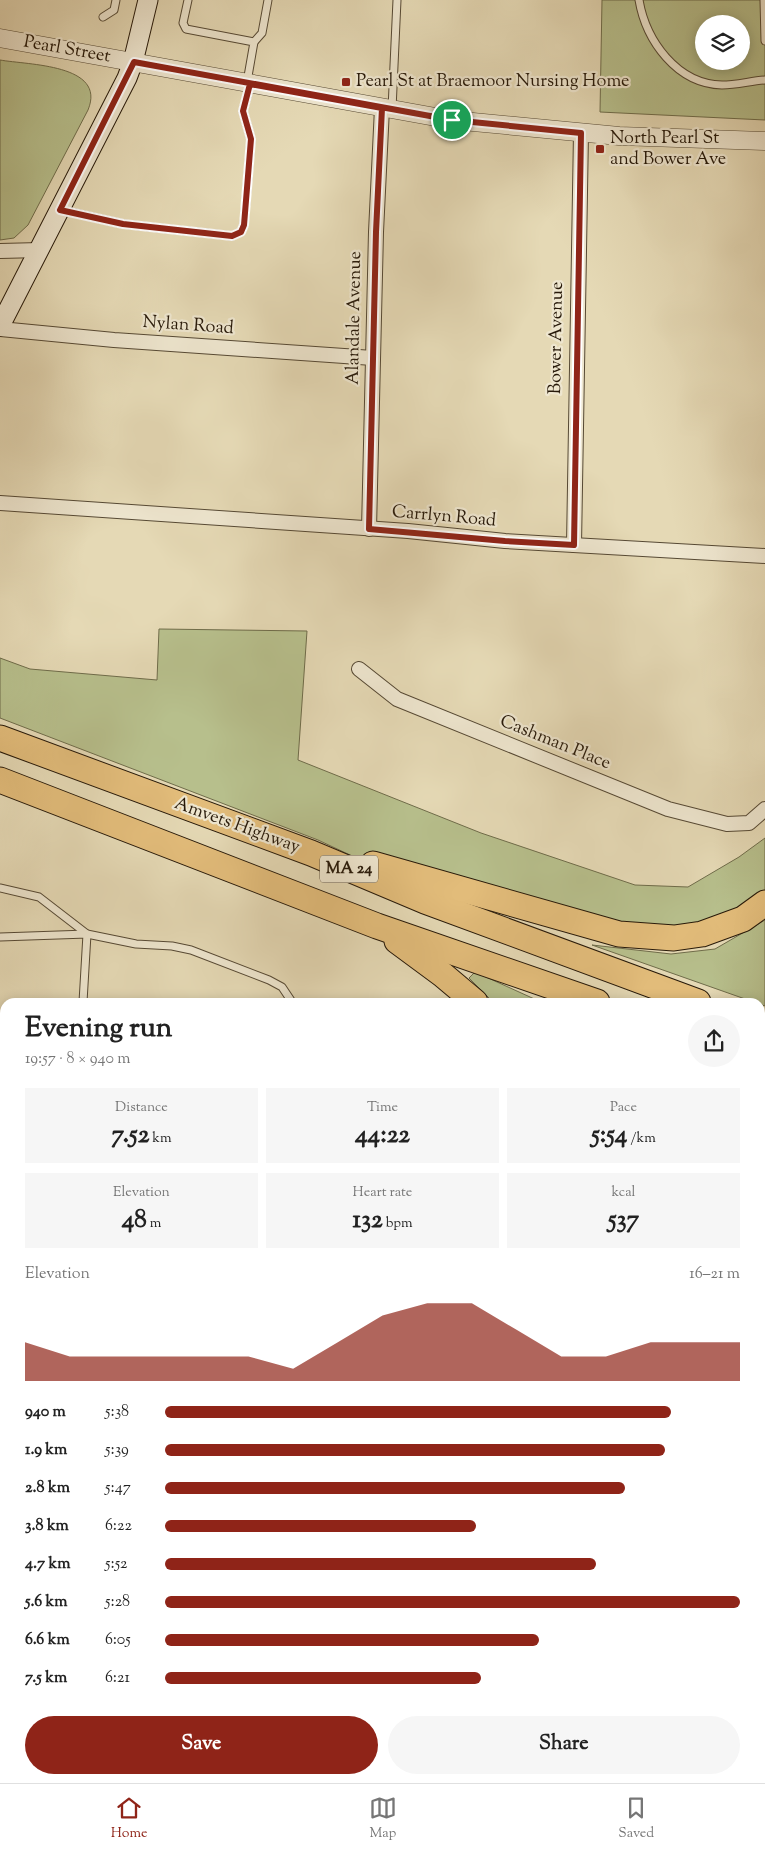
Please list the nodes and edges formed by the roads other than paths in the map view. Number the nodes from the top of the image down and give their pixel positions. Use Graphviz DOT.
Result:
graph roads {
  1 [pos="116,0"];
  2 [pos="148,0"];
  3 [pos="188,0"];
  4 [pos="268,0"];
  5 [pos="397,0"];
  6 [pos="639,0"];
  7 [pos="764,0"];
  8 [pos="103,17"];
  9 [pos="0,38"];
  10 [pos="765,41"];
  11 [pos="254,42"];
  12 [pos="134,62"];
  13 [pos="765,80"];
  14 [pos="248,83"];
  15 [pos="387,108"];
  16 [pos="581,133"];
  17 [pos="765,141"];
  18 [pos="60,210"];
  19 [pos="40,250"];
  20 [pos="0,251"];
  21 [pos="0,328"];
  22 [pos="374,358"];
  23 [pos="0,503"];
  24 [pos="369,529"];
  25 [pos="574,545"];
  26 [pos="765,556"];
  27 [pos="359,669"];
  28 [pos="0,738"];
  29 [pos="0,780"];
  30 [pos="765,809"];
  31 [pos="311,854"];
  32 [pos="0,888"];
  33 [pos="765,904"];
  34 [pos="377,926"];
  35 [pos="87,934"];
  36 [pos="0,937"];
  37 [pos="83,998"];
  38 [pos="289,998"];
  39 [pos="470,998"];
  40 [pos="585,998"];
  41 [pos="687,998"];
  1 -- 8 [label="lane"];
  2 -- 12 [label="main road"];
  3 -- 11 [label="lane"];
  4 -- 11 [label="lane"];
  5 -- 15 [label="lane"];
  6 -- 13 [label="lane"];
  7 -- 10 [label="lane"];
  9 -- 12 [label="street, Pearl Street"];
  11 -- 14 [label="lane"];
  12 -- 14 [label="street, Pearl Street"];
  12 -- 18 [label="main road"];
  14 -- 15 [label="street, Pearl Street"];
  14 -- 18 [label="lane"];
  15 -- 16 [label="street, Pearl Street"];
  15 -- 22 [label="street, Alandale Avenue"];
  16 -- 17 [label="street, Pearl Street"];
  16 -- 25 [label="street, Bower Avenue"];
  18 -- 19 [label="main road"];
  19 -- 20 [label="street"];
  19 -- 21 [label="main road"];
  21 -- 22 [label="street, Nylan Road"];
  22 -- 24 [label="street, Alandale Avenue"];
  23 -- 24 [label="street, Carrlyn Road"];
  24 -- 25 [label="street, Carrlyn Road"];
  25 -- 26 [label="street, Carrlyn Road"];
  27 -- 30 [label="street, Cashman Place"];
  28 -- 31 [label="highway, Amvets Highway / MA 24"];
  29 -- 34 [label="highway, MA 24"];
  31 -- 33 [label="highway"];
  31 -- 41 [label="highway, Amvets Highway / MA 24"];
  32 -- 35 [label="lane"];
  34 -- 39 [label="highway"];
  34 -- 40 [label="highway, MA 24"];
  35 -- 36 [label="lane"];
  35 -- 37 [label="lane"];
  35 -- 38 [label="lane"];
}
